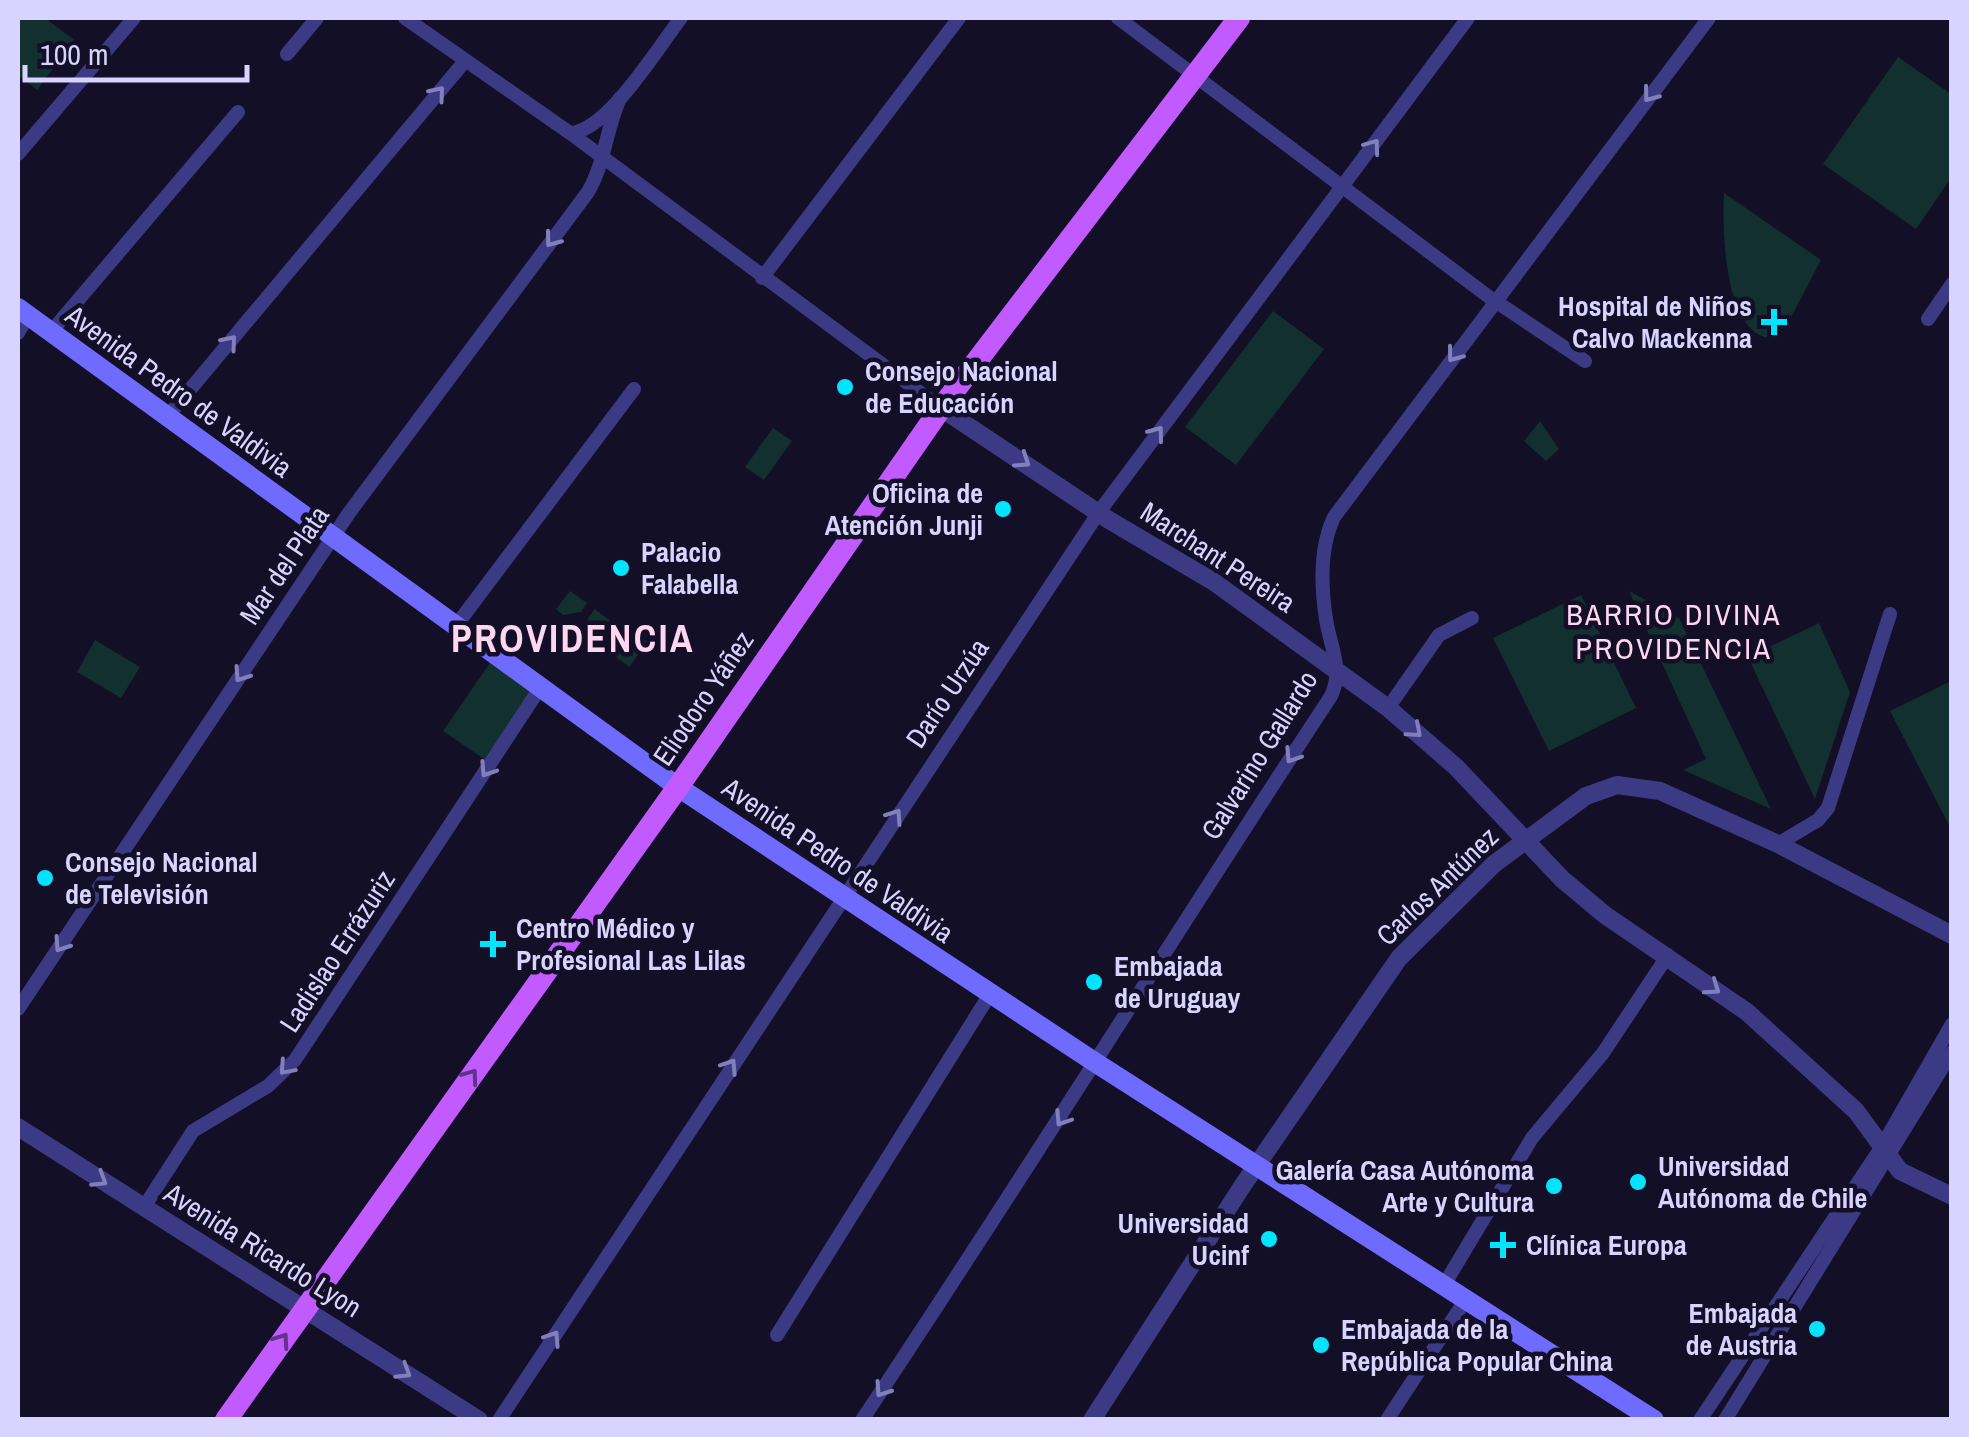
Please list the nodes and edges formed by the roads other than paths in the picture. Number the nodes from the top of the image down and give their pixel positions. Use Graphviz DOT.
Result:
graph roads {
  1 [pos="134,18"];
  2 [pos="317,18"];
  3 [pos="405,18"];
  4 [pos="681,18"];
  5 [pos="959,18"];
  6 [pos="1118,18"];
  7 [pos="1238,18"];
  8 [pos="1468,18"];
  9 [pos="1709,18"];
  10 [pos="286,54"];
  11 [pos="466,61"];
  12 [pos="1195,75"];
  13 [pos="620,98"];
  14 [pos="238,112"];
  15 [pos="570,133"];
  16 [pos="18,154"];
  17 [pos="602,157"];
  18 [pos="1342,187"];
  19 [pos="762,278"];
  20 [pos="1952,284"];
  21 [pos="1495,301"];
  22 [pos="21,319"];
  23 [pos="1928,319"];
  24 [pos="50,332"];
  25 [pos="1585,361"];
  26 [pos="634,389"];
  27 [pos="942,408"];
  28 [pos="168,417"];
  29 [pos="1099,512"];
  30 [pos="334,535"];
  31 [pos="1890,614"];
  32 [pos="1472,618"];
  33 [pos="456,627"];
  34 [pos="1338,672"];
  35 [pos="540,688"];
  36 [pos="1388,708"];
  37 [pos="678,788"];
  38 [pos="1526,838"];
  39 [pos="1778,844"];
  40 [pos="841,897"];
  41 [pos="1952,935"];
  42 [pos="1668,955"];
  43 [pos="990,994"];
  44 [pos="18,1009"];
  45 [pos="1952,1024"];
  46 [pos="1952,1052"];
  47 [pos="1093,1061"];
  48 [pos="18,1128"];
  49 [pos="1885,1154"];
  50 [pos="1258,1165"];
  51 [pos="1952,1196"];
  52 [pos="144,1207"];
  53 [pos="1444,1284"];
  54 [pos="1466,1298"];
  55 [pos="304,1309"];
  56 [pos="777,1335"];
  57 [pos="226,1420"];
  58 [pos="479,1420"];
  59 [pos="499,1420"];
  60 [pos="862,1420"];
  61 [pos="1092,1420"];
  62 [pos="1387,1420"];
  63 [pos="1654,1420"];
  64 [pos="1700,1420"];
  65 [pos="1725,1420"];
  1 -- 16 [label="street"];
  2 -- 10 [label="street"];
  3 -- 11 [label="street, Marchant Pereira"];
  4 -- 13 [label="street"];
  5 -- 19 [label="street"];
  6 -- 12 [label="street"];
  7 -- 12 [label="main road, Eliodoro Yáñez"];
  18 -- 8 [label="street, Darío Urzúa, one-way"];
  9 -- 21 [label="street, Galvarino Gallardo, one-way"];
  11 -- 15 [label="street, Marchant Pereira"];
  28 -- 11 [label="street, one-way"];
  12 -- 18 [label="street"];
  12 -- 27 [label="main road, Eliodoro Yáñez"];
  13 -- 15 [label="street"];
  13 -- 17 [label="street, Mar del Plata"];
  14 -- 24 [label="street"];
  15 -- 17 [label="street, Marchant Pereira"];
  17 -- 19 [label="street, Marchant Pereira"];
  17 -- 30 [label="street, Mar del Plata, one-way"];
  18 -- 21 [label="street"];
  29 -- 18 [label="street, Darío Urzúa, one-way"];
  19 -- 27 [label="street, Marchant Pereira"];
  20 -- 23 [label="street"];
  21 -- 25 [label="street"];
  21 -- 34 [label="street, Galvarino Gallardo, one-way"];
  22 -- 24 [label="main road, Avenida Pedro de Valdivia"];
  24 -- 28 [label="main road, Avenida Pedro de Valdivia"];
  26 -- 33 [label="street"];
  27 -- 29 [label="street, Marchant Pereira, one-way"];
  27 -- 37 [label="main road, Eliodoro Yáñez"];
  28 -- 30 [label="main road, Avenida Pedro de Valdivia"];
  29 -- 34 [label="street, Marchant Pereira"];
  40 -- 29 [label="street, Darío Urzúa, one-way"];
  30 -- 33 [label="main road, Avenida Pedro de Valdivia"];
  30 -- 44 [label="street, Mar del Plata, one-way"];
  31 -- 39 [label="street"];
  32 -- 36 [label="street"];
  33 -- 35 [label="main road, Avenida Pedro de Valdivia"];
  34 -- 36 [label="street, Marchant Pereira"];
  34 -- 47 [label="street, Galvarino Gallardo, one-way"];
  35 -- 37 [label="main road, Avenida Pedro de Valdivia"];
  35 -- 52 [label="street, Ladislao Errázuriz, one-way"];
  36 -- 38 [label="street, Marchant Pereira, one-way"];
  37 -- 40 [label="main road, Avenida Pedro de Valdivia"];
  55 -- 37 [label="main road, Eliodoro Yáñez, one-way"];
  38 -- 39 [label="street, Carlos Antúnez"];
  38 -- 42 [label="street, Marchant Pereira"];
  38 -- 50 [label="street, Carlos Antúnez"];
  39 -- 41 [label="street, Carlos Antúnez"];
  40 -- 43 [label="main road, Avenida Pedro de Valdivia"];
  59 -- 40 [label="street, Darío Urzúa, one-way"];
  42 -- 49 [label="street, Marchant Pereira, one-way"];
  42 -- 53 [label="street"];
  43 -- 47 [label="main road, Avenida Pedro de Valdivia"];
  43 -- 56 [label="street"];
  45 -- 49 [label="street"];
  46 -- 49 [label="street"];
  47 -- 50 [label="main road, Avenida Pedro de Valdivia"];
  47 -- 60 [label="street, Galvarino Gallardo, one-way"];
  48 -- 52 [label="street, Avenida Ricardo Lyon, one-way"];
  49 -- 51 [label="street, Marchant Pereira"];
  49 -- 64 [label="street"];
  49 -- 65 [label="street"];
  50 -- 53 [label="main road, Avenida Pedro de Valdivia"];
  50 -- 61 [label="street, Carlos Antúnez"];
  52 -- 55 [label="street, Avenida Ricardo Lyon"];
  53 -- 54 [label="main road, Avenida Pedro de Valdivia"];
  54 -- 62 [label="street"];
  54 -- 63 [label="main road, Avenida Pedro de Valdivia"];
  57 -- 55 [label="main road, Eliodoro Yáñez, one-way"];
  55 -- 58 [label="street, Avenida Ricardo Lyon, one-way"];
}
